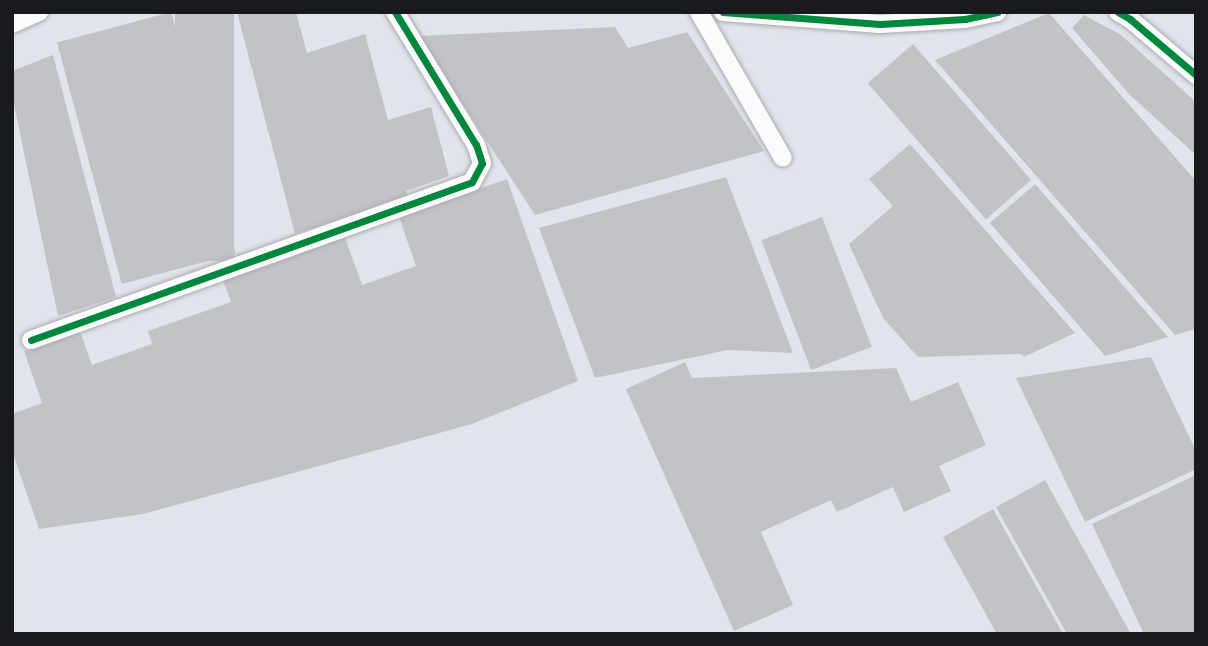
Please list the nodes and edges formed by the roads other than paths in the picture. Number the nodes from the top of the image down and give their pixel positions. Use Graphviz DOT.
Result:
graph roads {
  1 [pos="39,12"];
  2 [pos="396,12"];
  3 [pos="699,12"];
  4 [pos="723,12"];
  5 [pos="997,12"];
  6 [pos="1118,12"];
  7 [pos="909,17"];
  8 [pos="12,24"];
  9 [pos="1196,75"];
  10 [pos="783,158"];
  11 [pos="31,340"];
  1 -- 8 [label="street"];
  2 -- 11 [label="street"];
  3 -- 10 [label="street"];
  4 -- 7 [label="street"];
  5 -- 7 [label="street"];
  6 -- 9 [label="street"];
}
